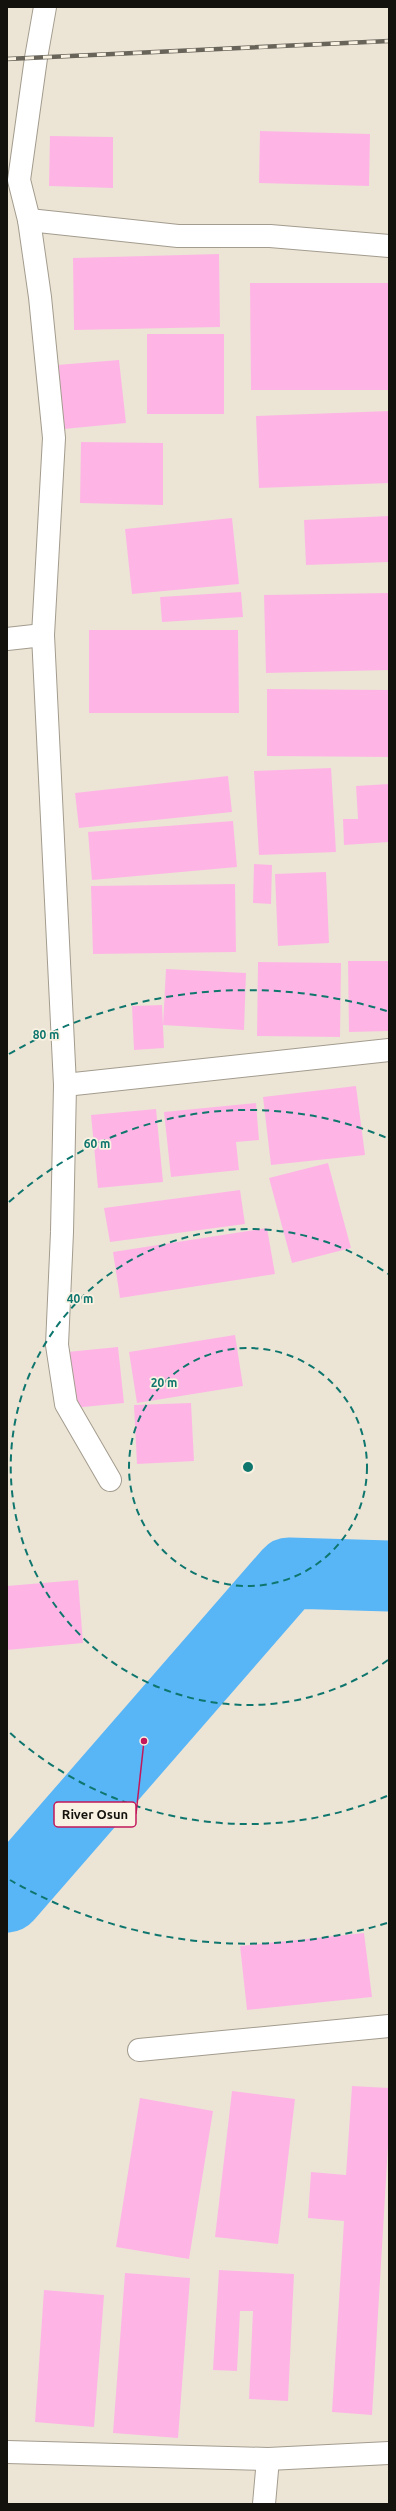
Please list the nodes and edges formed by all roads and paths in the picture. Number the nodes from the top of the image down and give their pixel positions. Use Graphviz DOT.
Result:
graph roads {
  1 [pos="45,7"];
  2 [pos="13,174"];
  3 [pos="29,220"];
  4 [pos="389,246"];
  5 [pos="43,635"];
  6 [pos="7,639"];
  7 [pos="389,1050"];
  8 [pos="65,1084"];
  9 [pos="110,1480"];
  10 [pos="389,2026"];
  11 [pos="139,2050"];
  12 [pos="7,2452"];
  13 [pos="389,2452"];
  14 [pos="268,2459"];
  15 [pos="264,2504"];
  1 -- 2 [label="street"];
  2 -- 3 [label="street"];
  3 -- 4 [label="street"];
  3 -- 5 [label="street"];
  5 -- 6 [label="street"];
  5 -- 8 [label="street"];
  7 -- 8 [label="street"];
  8 -- 9 [label="street"];
  10 -- 11 [label="street"];
  12 -- 14 [label="street"];
  13 -- 14 [label="street"];
  14 -- 15 [label="street"];
}
